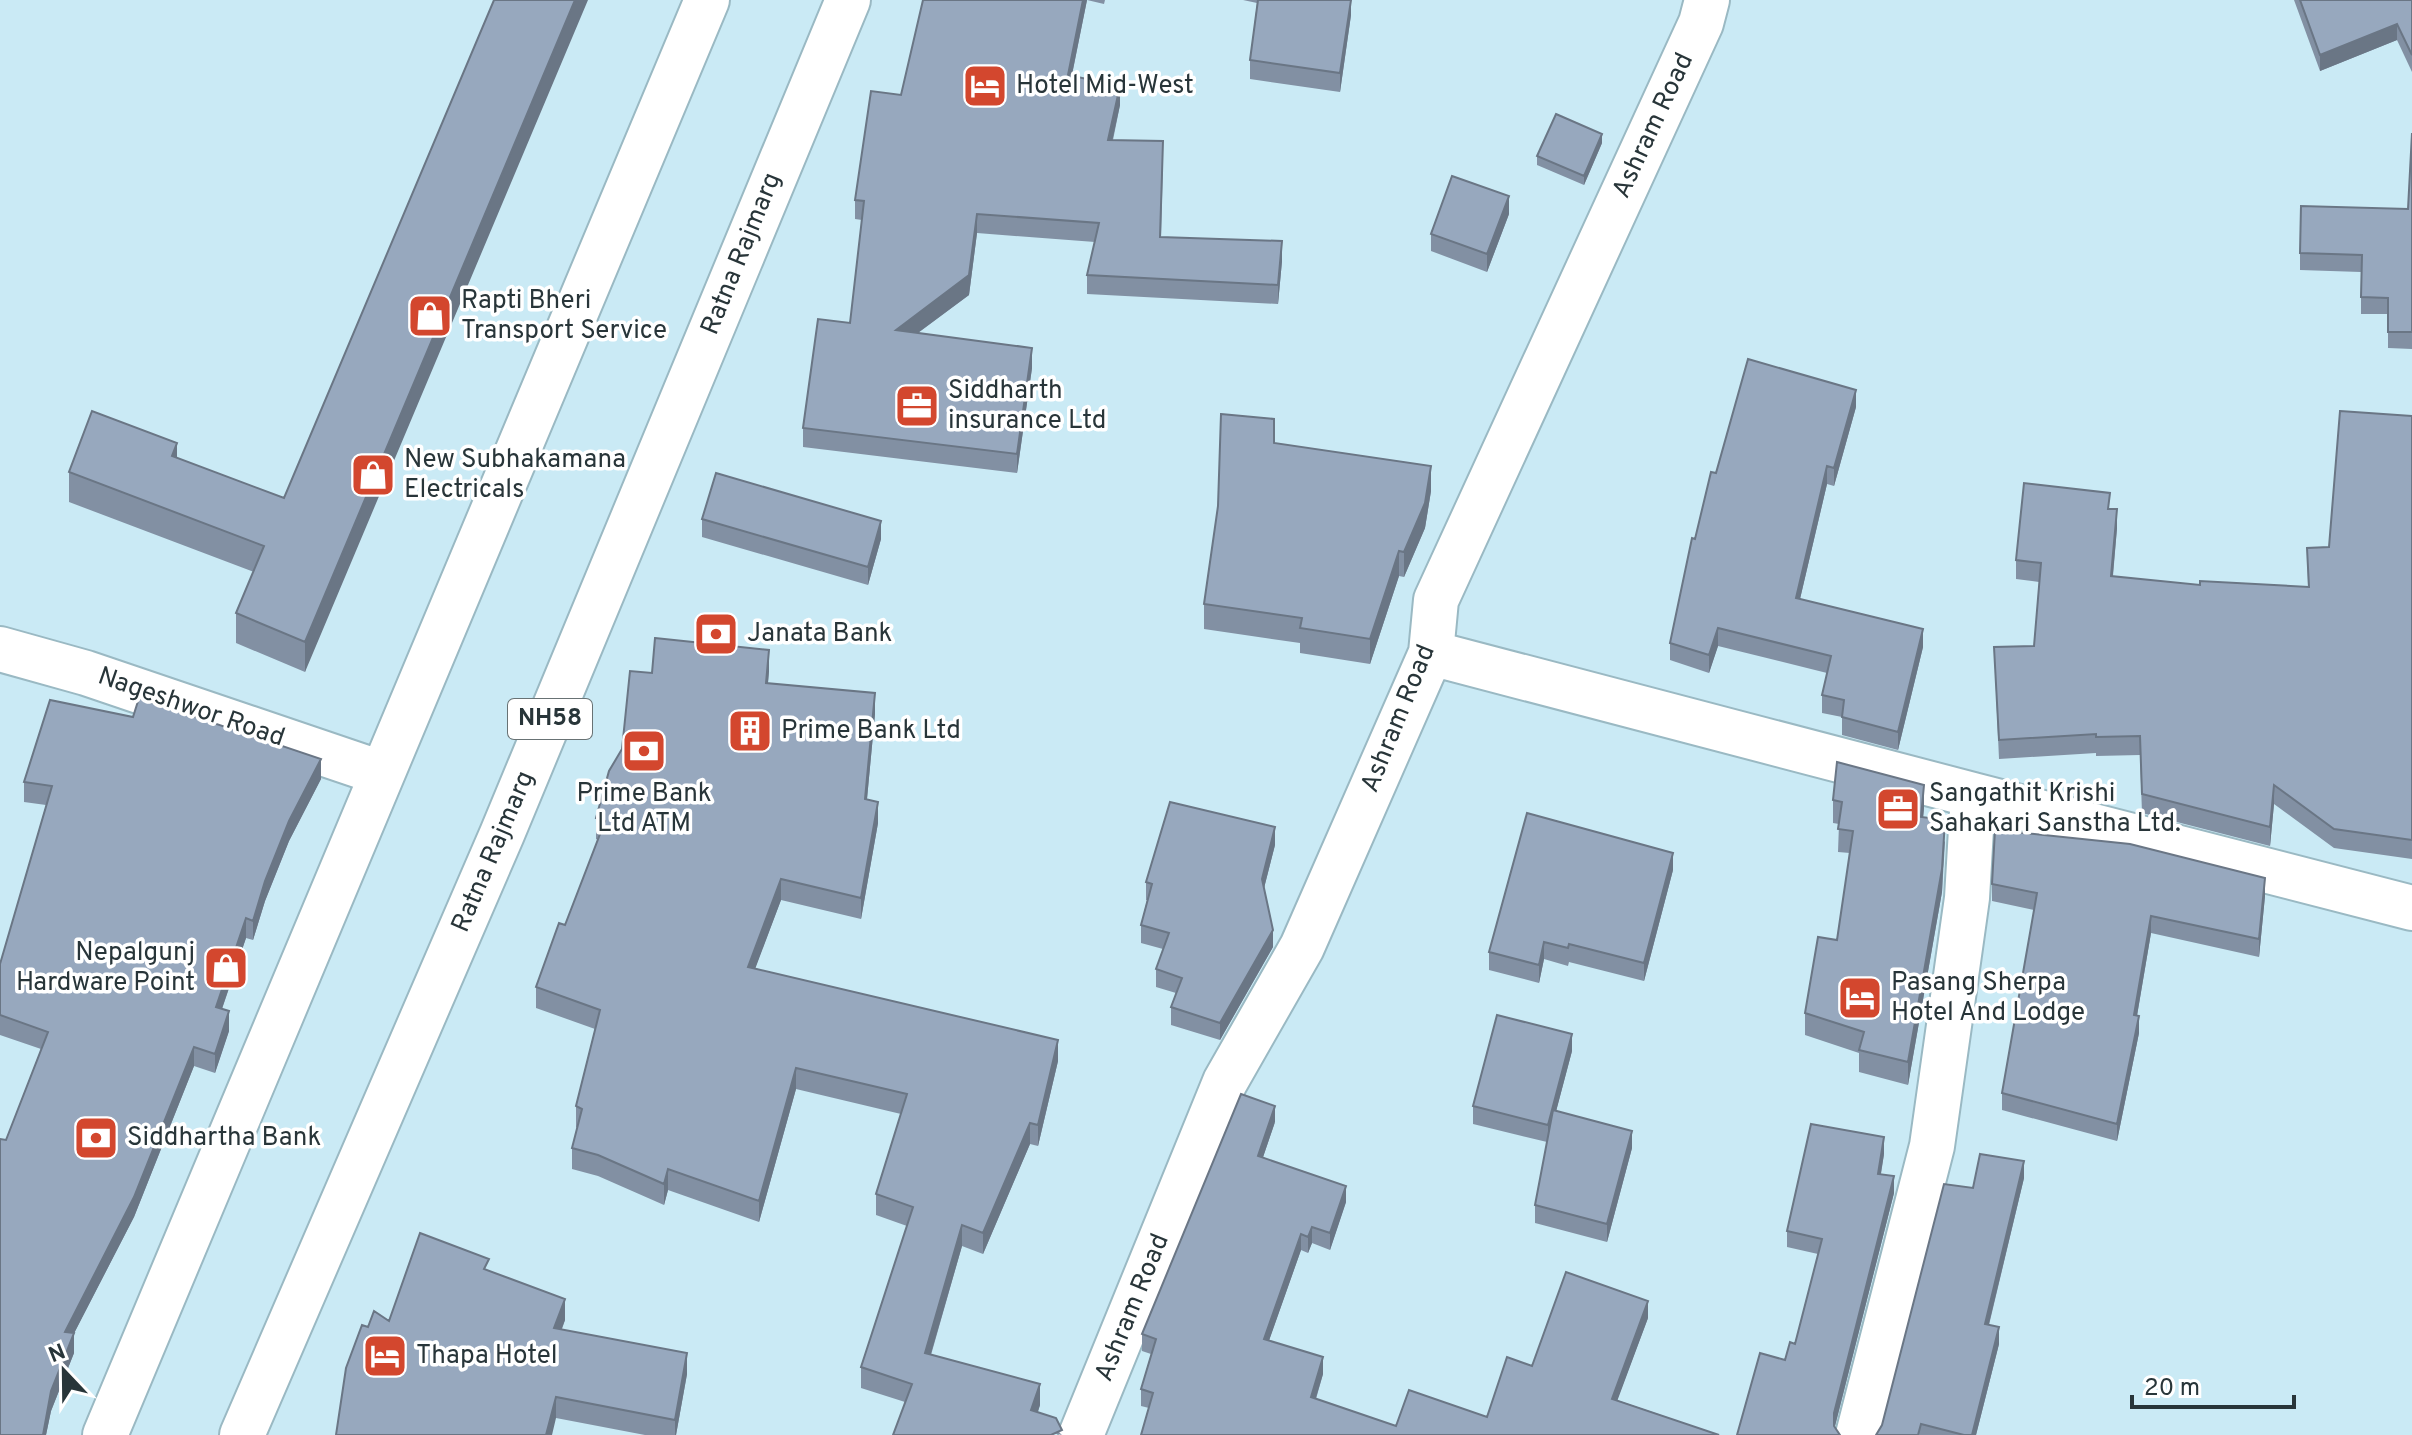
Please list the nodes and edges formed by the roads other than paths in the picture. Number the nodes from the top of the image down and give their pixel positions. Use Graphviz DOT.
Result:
graph roads {
  1 [pos="707,0"];
  2 [pos="848,0"];
  3 [pos="1707,0"];
  4 [pos="0,649"];
  5 [pos="1431,653"];
  6 [pos="381,773"];
  7 [pos="1973,795"];
  8 [pos="2412,908"];
  9 [pos="105,1435"];
  10 [pos="242,1435"];
  11 [pos="1081,1435"];
  12 [pos="1858,1435"];
  1 -- 6 [label="main road"];
  2 -- 10 [label="main road, Ratna Rajmarg / NH58"];
  3 -- 5 [label="main road, Ashram Road"];
  4 -- 6 [label="main road, Nageshwor Road"];
  5 -- 7 [label="main road"];
  5 -- 11 [label="main road, Ashram Road"];
  6 -- 9 [label="main road"];
  7 -- 8 [label="main road"];
  7 -- 12 [label="main road"];
}
